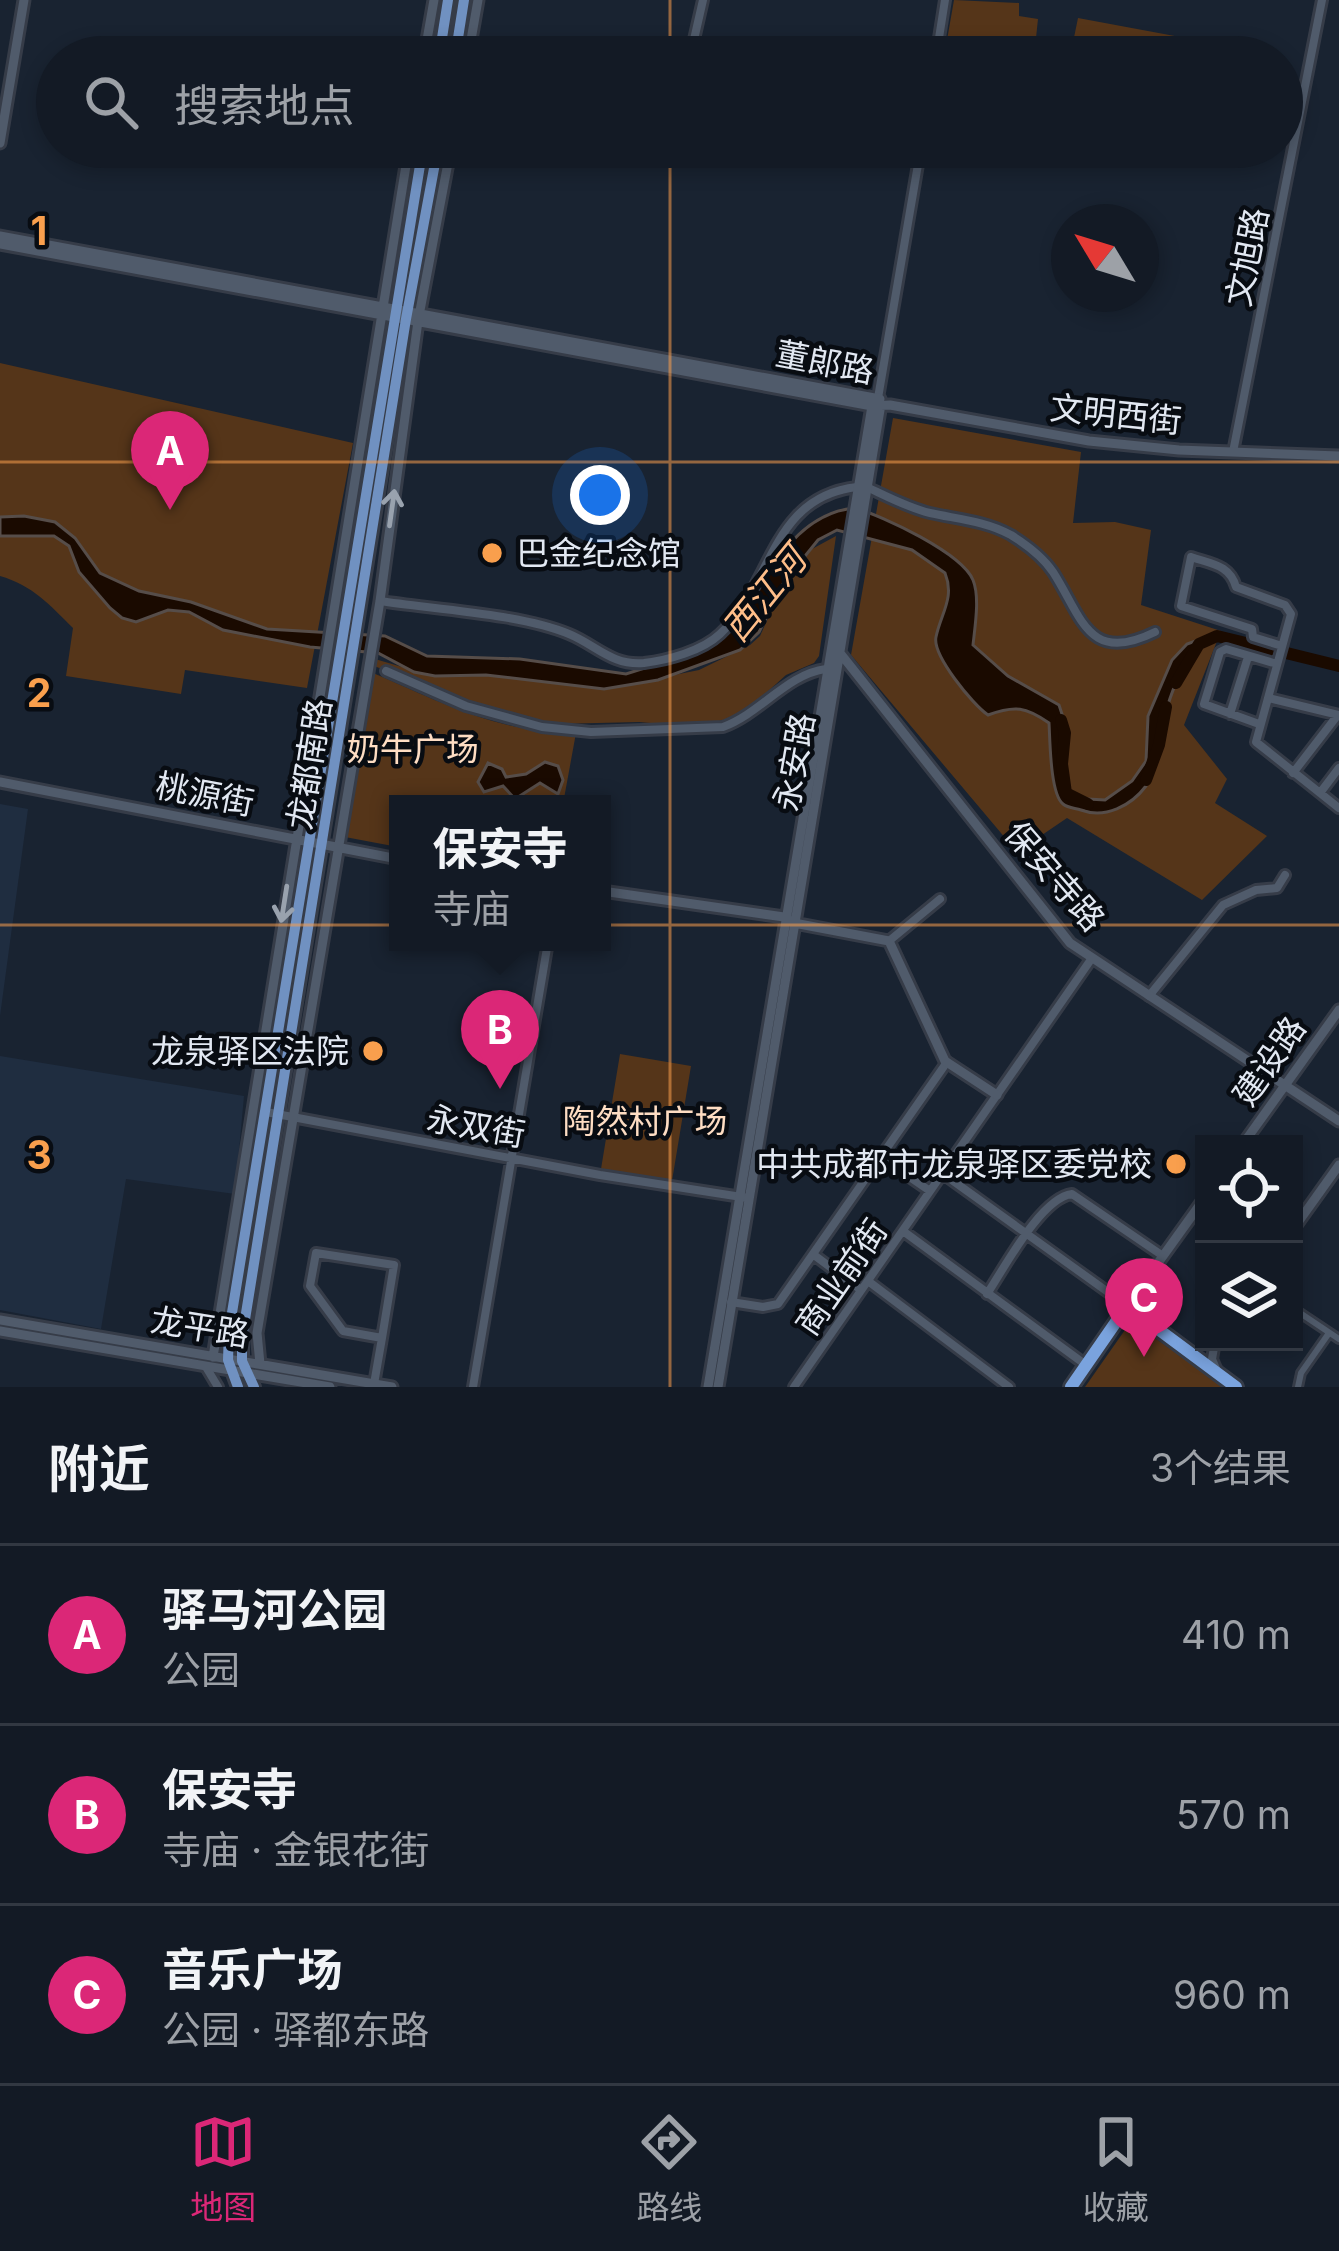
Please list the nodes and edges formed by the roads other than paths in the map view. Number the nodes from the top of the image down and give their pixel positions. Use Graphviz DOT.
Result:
graph roads {
  1 [pos="24,0"];
  2 [pos="434,0"];
  3 [pos="448,0"];
  4 [pos="464,0"];
  5 [pos="478,0"];
  6 [pos="704,0"];
  7 [pos="945,0"];
  8 [pos="1322,0"];
  9 [pos="428,36"];
  10 [pos="442,36"];
  11 [pos="465,36"];
  12 [pos="470,36"];
  13 [pos="696,36"];
  14 [pos="939,36"];
  15 [pos="1303,96"];
  16 [pos="0,143"];
  17 [pos="409,168"];
  18 [pos="420,168"];
  19 [pos="433,168"];
  20 [pos="445,168"];
  21 [pos="918,168"];
  22 [pos="1289,168"];
  23 [pos="0,240"];
  24 [pos="400,314"];
  25 [pos="880,404"];
  26 [pos="1233,452"];
  27 [pos="1339,456"];
  28 [pos="863,487"];
  29 [pos="853,548"];
  30 [pos="380,602"];
  31 [pos="1155,632"];
  32 [pos="840,653"];
  33 [pos="1280,654"];
  34 [pos="1248,657"];
  35 [pos="826,670"];
  36 [pos="386,671"];
  37 [pos="1268,698"];
  38 [pos="1230,714"];
  39 [pos="1338,715"];
  40 [pos="1259,724"];
  41 [pos="1339,768"];
  42 [pos="1293,773"];
  43 [pos="0,782"];
  44 [pos="1320,794"];
  45 [pos="1339,808"];
  46 [pos="295,839"];
  47 [pos="324,846"];
  48 [pos="389,858"];
  49 [pos="1285,875"];
  50 [pos="611,893"];
  51 [pos="940,899"];
  52 [pos="789,920"];
  53 [pos="889,941"];
  54 [pos="546,951"];
  55 [pos="1092,958"];
  56 [pos="1149,996"];
  57 [pos="1339,1010"];
  58 [pos="947,1062"];
  59 [pos="1285,1085"];
  60 [pos="998,1095"];
  61 [pos="279,1115"];
  62 [pos="1339,1121"];
  63 [pos="1249,1135"];
  64 [pos="512,1156"];
  65 [pos="882,1158"];
  66 [pos="1339,1165"];
  67 [pos="943,1173"];
  68 [pos="931,1191"];
  69 [pos="743,1197"];
  70 [pos="1195,1212"];
  71 [pos="1303,1215"];
  72 [pos="903,1231"];
  73 [pos="1027,1235"];
  74 [pos="814,1256"];
  75 [pos="1163,1256"];
  76 [pos="865,1285"];
  77 [pos="987,1294"];
  78 [pos="731,1302"];
  79 [pos="1127,1306"];
  80 [pos="1303,1315"];
  81 [pos="0,1320"];
  82 [pos="0,1331"];
  83 [pos="1329,1333"];
  84 [pos="382,1338"];
  85 [pos="1339,1339"];
  86 [pos="1195,1347"];
  87 [pos="1186,1350"];
  88 [pos="1213,1351"];
  89 [pos="210,1362"];
  90 [pos="260,1364"];
  91 [pos="229,1365"];
  92 [pos="1086,1365"];
  93 [pos="244,1367"];
  94 [pos="1222,1377"];
  95 [pos="374,1384"];
  96 [pos="218,1387"];
  97 [pos="238,1387"];
  98 [pos="254,1387"];
  99 [pos="330,1387"];
  100 [pos="392,1387"];
  101 [pos="473,1387"];
  102 [pos="708,1387"];
  103 [pos="718,1387"];
  104 [pos="794,1387"];
  105 [pos="1009,1387"];
  106 [pos="1071,1387"];
  107 [pos="1236,1387"];
  108 [pos="1298,1387"];
  1 -- 16 [label="street"];
  2 -- 9 [label="street"];
  3 -- 10 [label="main road"];
  4 -- 11 [label="main road"];
  5 -- 12 [label="street"];
  6 -- 13 [label="street"];
  7 -- 14 [label="street"];
  8 -- 15 [label="street, 文旭路"];
  17 -- 24 [label="street"];
  18 -- 24 [label="main road, 龙都南路"];
  19 -- 24 [label="main road, 龙都南路"];
  20 -- 24 [label="street"];
  21 -- 25 [label="street"];
  22 -- 26 [label="street, 文旭路"];
  23 -- 24 [label="street, 董郞路"];
  24 -- 25 [label="street, 董郞路"];
  30 -- 24 [label="street, one-way"];
  24 -- 46 [label="street"];
  24 -- 47 [label="main road, 龙都南路"];
  25 -- 26 [label="street, 文明西街"];
  25 -- 28 [label="street, 永安路"];
  26 -- 27 [label="street, 文明西街"];
  28 -- 29 [label="street, 永安路"];
  28 -- 30 [label="street"];
  28 -- 31 [label="street"];
  29 -- 32 [label="street, 永安路"];
  29 -- 35 [label="street"];
  30 -- 47 [label="street"];
  32 -- 52 [label="street, 永安路"];
  32 -- 55 [label="street, 保安寺路"];
  33 -- 33 [label="street"];
  33 -- 34 [label="street"];
  33 -- 37 [label="street"];
  34 -- 38 [label="street"];
  34 -- 38 [label="street"];
  35 -- 36 [label="street"];
  35 -- 52 [label="street"];
  37 -- 39 [label="street"];
  37 -- 40 [label="street"];
  38 -- 40 [label="street"];
  39 -- 42 [label="street"];
  40 -- 42 [label="street"];
  41 -- 44 [label="street"];
  42 -- 44 [label="street"];
  43 -- 46 [label="street, 桃源街"];
  44 -- 45 [label="street"];
  46 -- 47 [label="street, 桃源街"];
  46 -- 89 [label="street, one-way"];
  47 -- 48 [label="street, 桃源街"];
  47 -- 61 [label="main road, 龙都南路"];
  47 -- 61 [label="street"];
  49 -- 56 [label="street"];
  50 -- 52 [label="street"];
  51 -- 53 [label="street"];
  52 -- 53 [label="street"];
  52 -- 69 [label="street, 永安路"];
  53 -- 58 [label="street"];
  54 -- 64 [label="street"];
  55 -- 56 [label="street, 保安寺路"];
  55 -- 60 [label="street, 商业前街"];
  56 -- 59 [label="street, 保安寺路"];
  57 -- 59 [label="street, 建设路"];
  58 -- 60 [label="street"];
  58 -- 65 [label="street"];
  59 -- 62 [label="street, 保安寺路"];
  59 -- 63 [label="street, 建设路"];
  60 -- 67 [label="street, 商业前街"];
  61 -- 64 [label="street, 永双街"];
  61 -- 90 [label="street"];
  61 -- 91 [label="main road, 龙都南路"];
  61 -- 93 [label="main road, 龙都南路"];
  64 -- 69 [label="street, 永双街"];
  64 -- 101 [label="street"];
  65 -- 68 [label="street"];
  65 -- 74 [label="street"];
  66 -- 71 [label="street"];
  67 -- 68 [label="street, 商业前街"];
  67 -- 73 [label="street"];
  68 -- 72 [label="street, 商业前街"];
  69 -- 78 [label="street, 永安路"];
  69 -- 102 [label="street"];
  70 -- 75 [label="street"];
  72 -- 76 [label="street, 商业前街"];
  72 -- 77 [label="street"];
  73 -- 75 [label="street"];
  73 -- 77 [label="street"];
  73 -- 79 [label="street"];
  74 -- 76 [label="street"];
  74 -- 78 [label="street"];
  75 -- 79 [label="street"];
  76 -- 104 [label="street, 商业前街"];
  76 -- 105 [label="street"];
  77 -- 92 [label="street"];
  78 -- 103 [label="street, 永安路"];
  79 -- 87 [label="highway"];
  79 -- 92 [label="highway"];
  80 -- 83 [label="street"];
  81 -- 89 [label="street, 龙平路"];
  82 -- 89 [label="street, 龙平路"];
  83 -- 85 [label="street"];
  83 -- 108 [label="street"];
  84 -- 84 [label="street"];
  84 -- 95 [label="street"];
  86 -- 87 [label="street"];
  87 -- 94 [label="highway"];
  88 -- 94 [label="street"];
  89 -- 91 [label="street, 龙平路"];
  89 -- 96 [label="street"];
  90 -- 93 [label="street, 龙平路"];
  90 -- 95 [label="street, 龙平路"];
  91 -- 93 [label="street, 龙平路"];
  91 -- 97 [label="main road, 龙都南路"];
  92 -- 106 [label="highway"];
  93 -- 98 [label="main road"];
  93 -- 99 [label="street, 龙平路"];
  94 -- 107 [label="highway"];
  95 -- 100 [label="street, 龙平路"];
}
